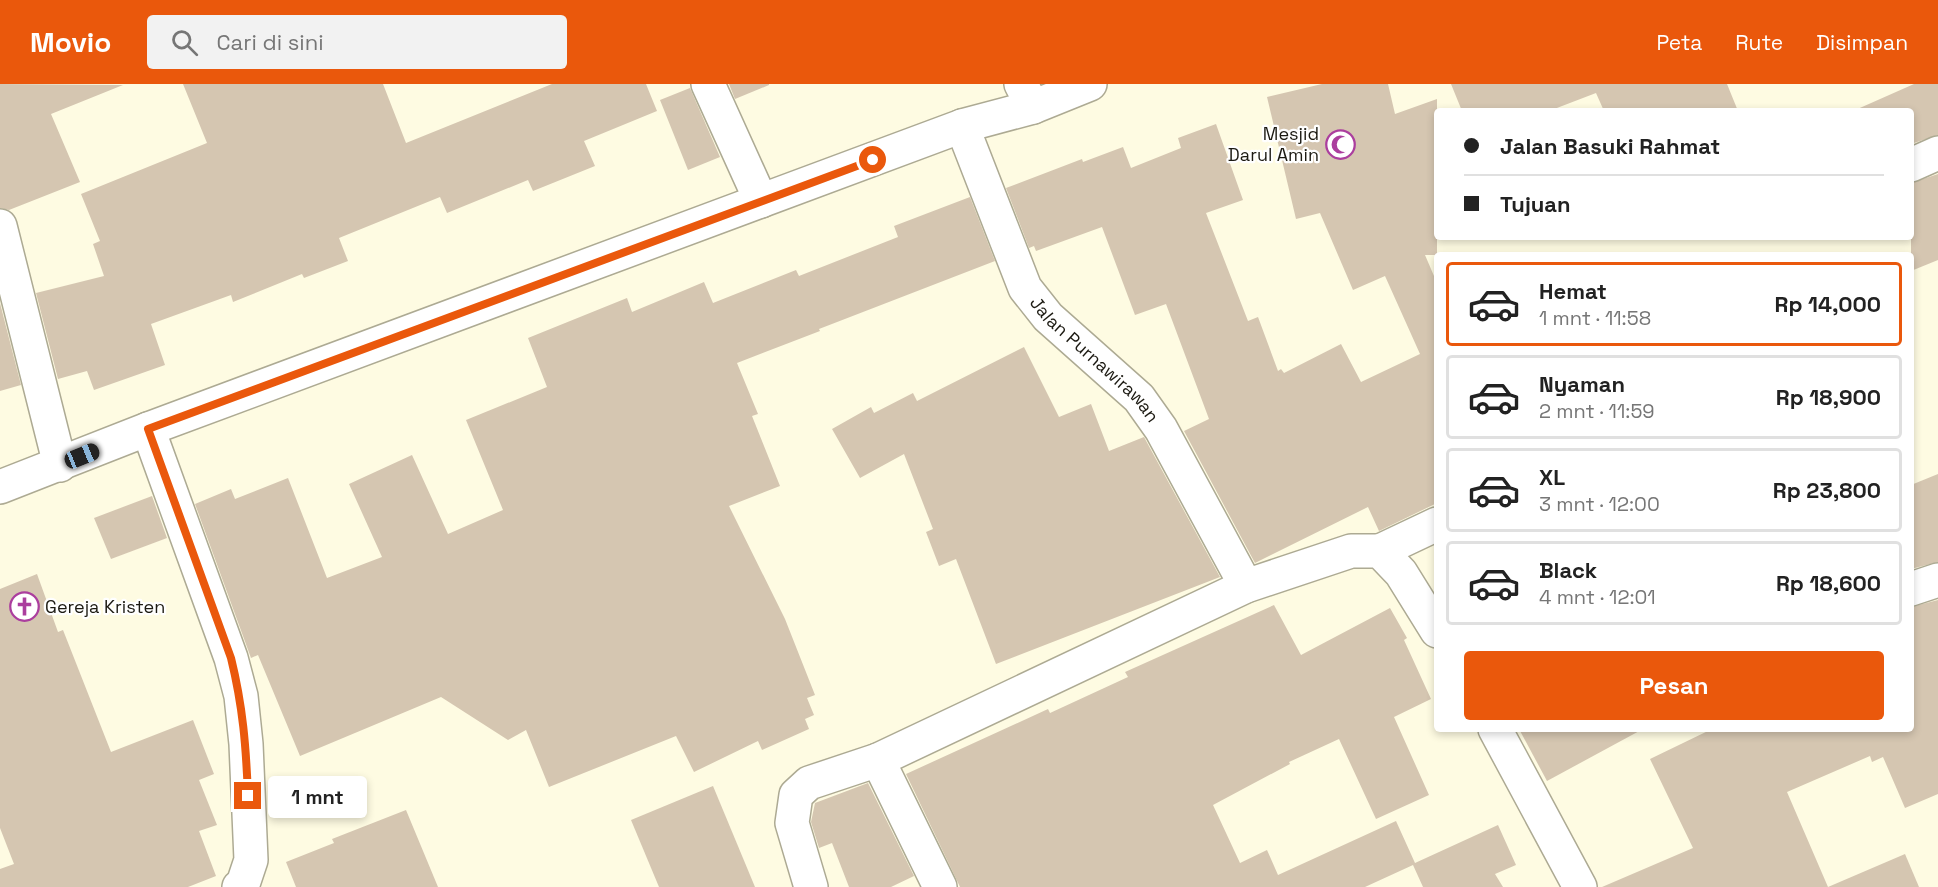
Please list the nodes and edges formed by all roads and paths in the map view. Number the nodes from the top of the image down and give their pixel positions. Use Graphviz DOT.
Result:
graph roads {
  1 [pos="708,84"];
  2 [pos="1090,84"];
  3 [pos="1027,95"];
  4 [pos="962,126"];
  5 [pos="1938,153"];
  6 [pos="1914,164"];
  7 [pos="761,201"];
  8 [pos="0,226"];
  9 [pos="148,429"];
  10 [pos="60,465"];
  11 [pos="0,487"];
  12 [pos="1434,525"];
  13 [pos="1380,551"];
  14 [pos="1938,580"];
  15 [pos="1246,586"];
  16 [pos="1914,588"];
  17 [pos="1434,626"];
  18 [pos="1497,732"];
  19 [pos="878,760"];
  20 [pos="239,887"];
  21 [pos="811,887"];
  22 [pos="940,887"];
  23 [pos="1580,887"];
  1 -- 7 [label="main road"];
  2 -- 3 [label="main road"];
  3 -- 4 [label="main road"];
  4 -- 7 [label="main road"];
  4 -- 15 [label="main road, Jalan Purnawirawan"];
  5 -- 6 [label="main road"];
  7 -- 9 [label="main road"];
  8 -- 10 [label="main road"];
  9 -- 10 [label="main road"];
  9 -- 20 [label="main road"];
  10 -- 11 [label="main road"];
  12 -- 13 [label="main road"];
  13 -- 15 [label="main road"];
  13 -- 17 [label="main road"];
  14 -- 16 [label="main road"];
  15 -- 19 [label="main road"];
  18 -- 23 [label="main road"];
  19 -- 21 [label="main road"];
  19 -- 22 [label="main road"];
}
